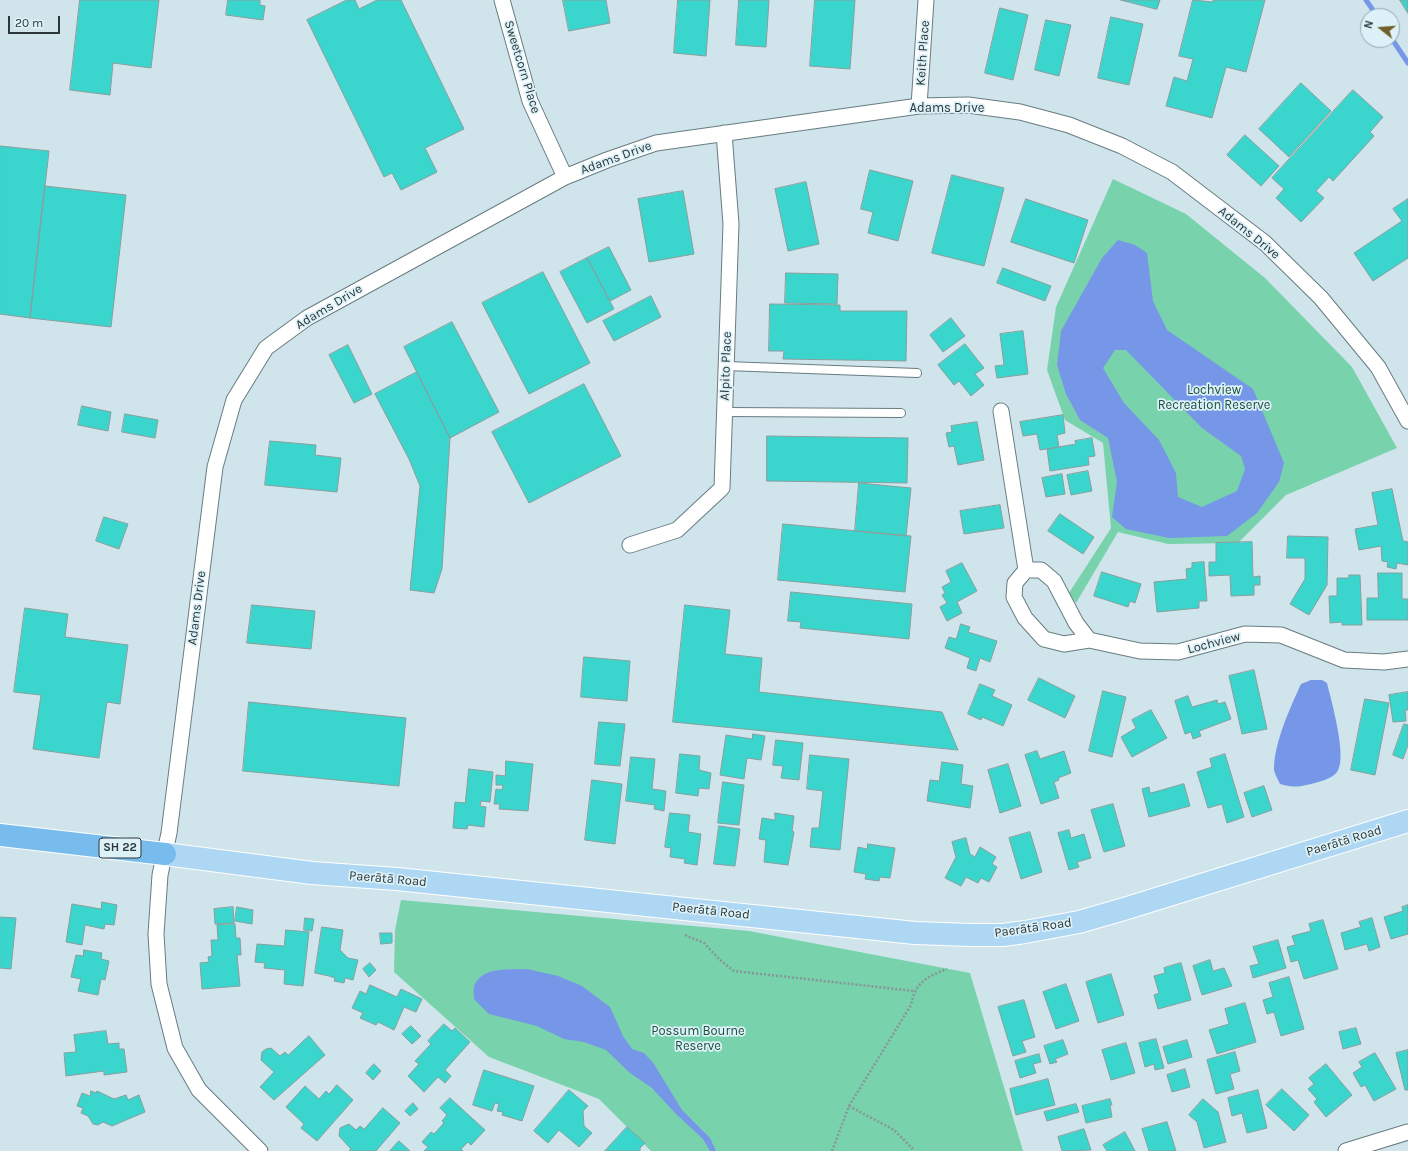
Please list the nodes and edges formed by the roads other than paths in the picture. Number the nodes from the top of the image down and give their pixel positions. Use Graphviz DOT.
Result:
graph roads {
  1 [pos="502,0"];
  2 [pos="926,0"];
  3 [pos="919,106"];
  4 [pos="724,133"];
  5 [pos="565,177"];
  6 [pos="726,366"];
  7 [pos="917,373"];
  8 [pos="1001,411"];
  9 [pos="725,412"];
  10 [pos="901,413"];
  11 [pos="1408,420"];
  12 [pos="630,545"];
  13 [pos="1026,570"];
  14 [pos="1089,640"];
  15 [pos="1408,659"];
  16 [pos="1408,821"];
  17 [pos="0,835"];
  18 [pos="165,854"];
  19 [pos="1408,1132"];
  20 [pos="260,1151"];
  21 [pos="1346,1151"];
  1 -- 5 [label="street, Sweetcorn Place"];
  2 -- 3 [label="street, Keith Place"];
  3 -- 4 [label="street, Adams Drive"];
  3 -- 11 [label="street, Adams Drive"];
  4 -- 5 [label="street, Adams Drive"];
  4 -- 6 [label="street, Alpito Place"];
  5 -- 18 [label="street, Adams Drive"];
  6 -- 7 [label="lane"];
  6 -- 9 [label="street, Alpito Place"];
  8 -- 13 [label="street"];
  9 -- 10 [label="lane"];
  9 -- 12 [label="street, Alpito Place"];
  13 -- 14 [label="street"];
  13 -- 14 [label="street, Lochview"];
  14 -- 15 [label="street, Lochview"];
  16 -- 18 [label="main road, Paerātā Road / SH 22"];
  17 -- 18 [label="highway, Paerātā Road / SH 22"];
  18 -- 20 [label="street, Adams Drive"];
  19 -- 21 [label="street"];
}
